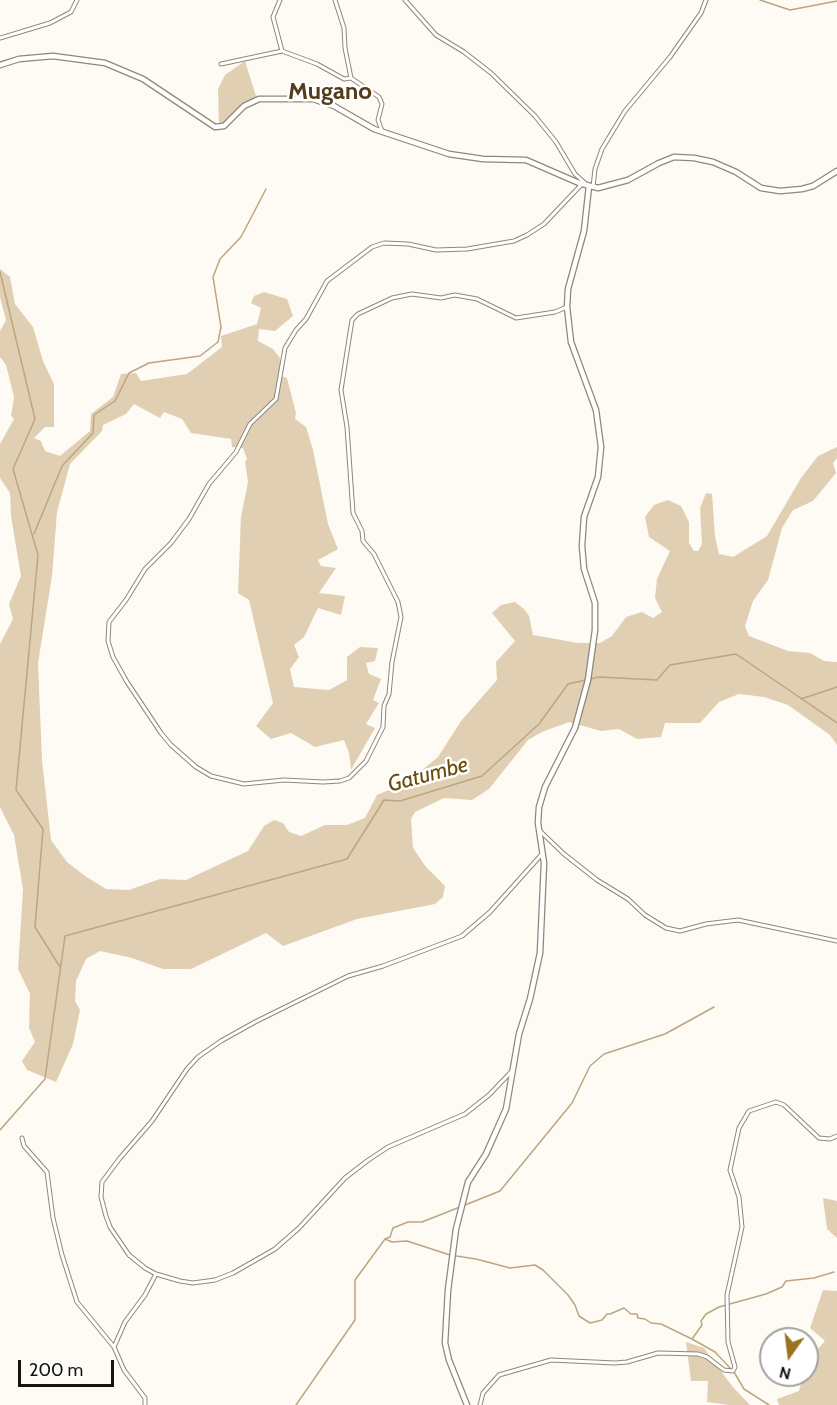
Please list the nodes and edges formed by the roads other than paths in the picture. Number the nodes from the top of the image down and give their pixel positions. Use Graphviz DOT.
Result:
graph roads {
  1 [pos="77,0"];
  2 [pos="280,0"];
  3 [pos="335,0"];
  4 [pos="405,0"];
  5 [pos="706,0"];
  6 [pos="0,38"];
  7 [pos="282,51"];
  8 [pos="0,64"];
  9 [pos="220,64"];
  10 [pos="351,78"];
  11 [pos="382,131"];
  12 [pos="837,171"];
  13 [pos="582,184"];
  14 [pos="591,187"];
  15 [pos="567,307"];
  16 [pos="540,831"];
  17 [pos="543,853"];
  18 [pos="837,941"];
  19 [pos="512,1071"];
  20 [pos="837,1136"];
  21 [pos="22,1138"];
  22 [pos="156,1274"];
  23 [pos="114,1347"];
  24 [pos="145,1405"];
  25 [pos="467,1405"];
  26 [pos="480,1405"];
  1 -- 6 [label="street"];
  2 -- 7 [label="street"];
  3 -- 10 [label="street"];
  4 -- 14 [label="street"];
  5 -- 14 [label="street"];
  7 -- 9 [label="street"];
  7 -- 10 [label="street"];
  8 -- 11 [label="main road"];
  10 -- 11 [label="street"];
  11 -- 13 [label="main road"];
  12 -- 14 [label="main road"];
  13 -- 14 [label="main road"];
  13 -- 15 [label="street"];
  14 -- 15 [label="main road"];
  15 -- 16 [label="main road"];
  16 -- 17 [label="main road"];
  16 -- 18 [label="street"];
  17 -- 19 [label="main road"];
  17 -- 22 [label="street"];
  19 -- 22 [label="street"];
  19 -- 25 [label="main road"];
  20 -- 26 [label="street"];
  21 -- 23 [label="street"];
  22 -- 23 [label="street"];
  23 -- 24 [label="street"];
}
